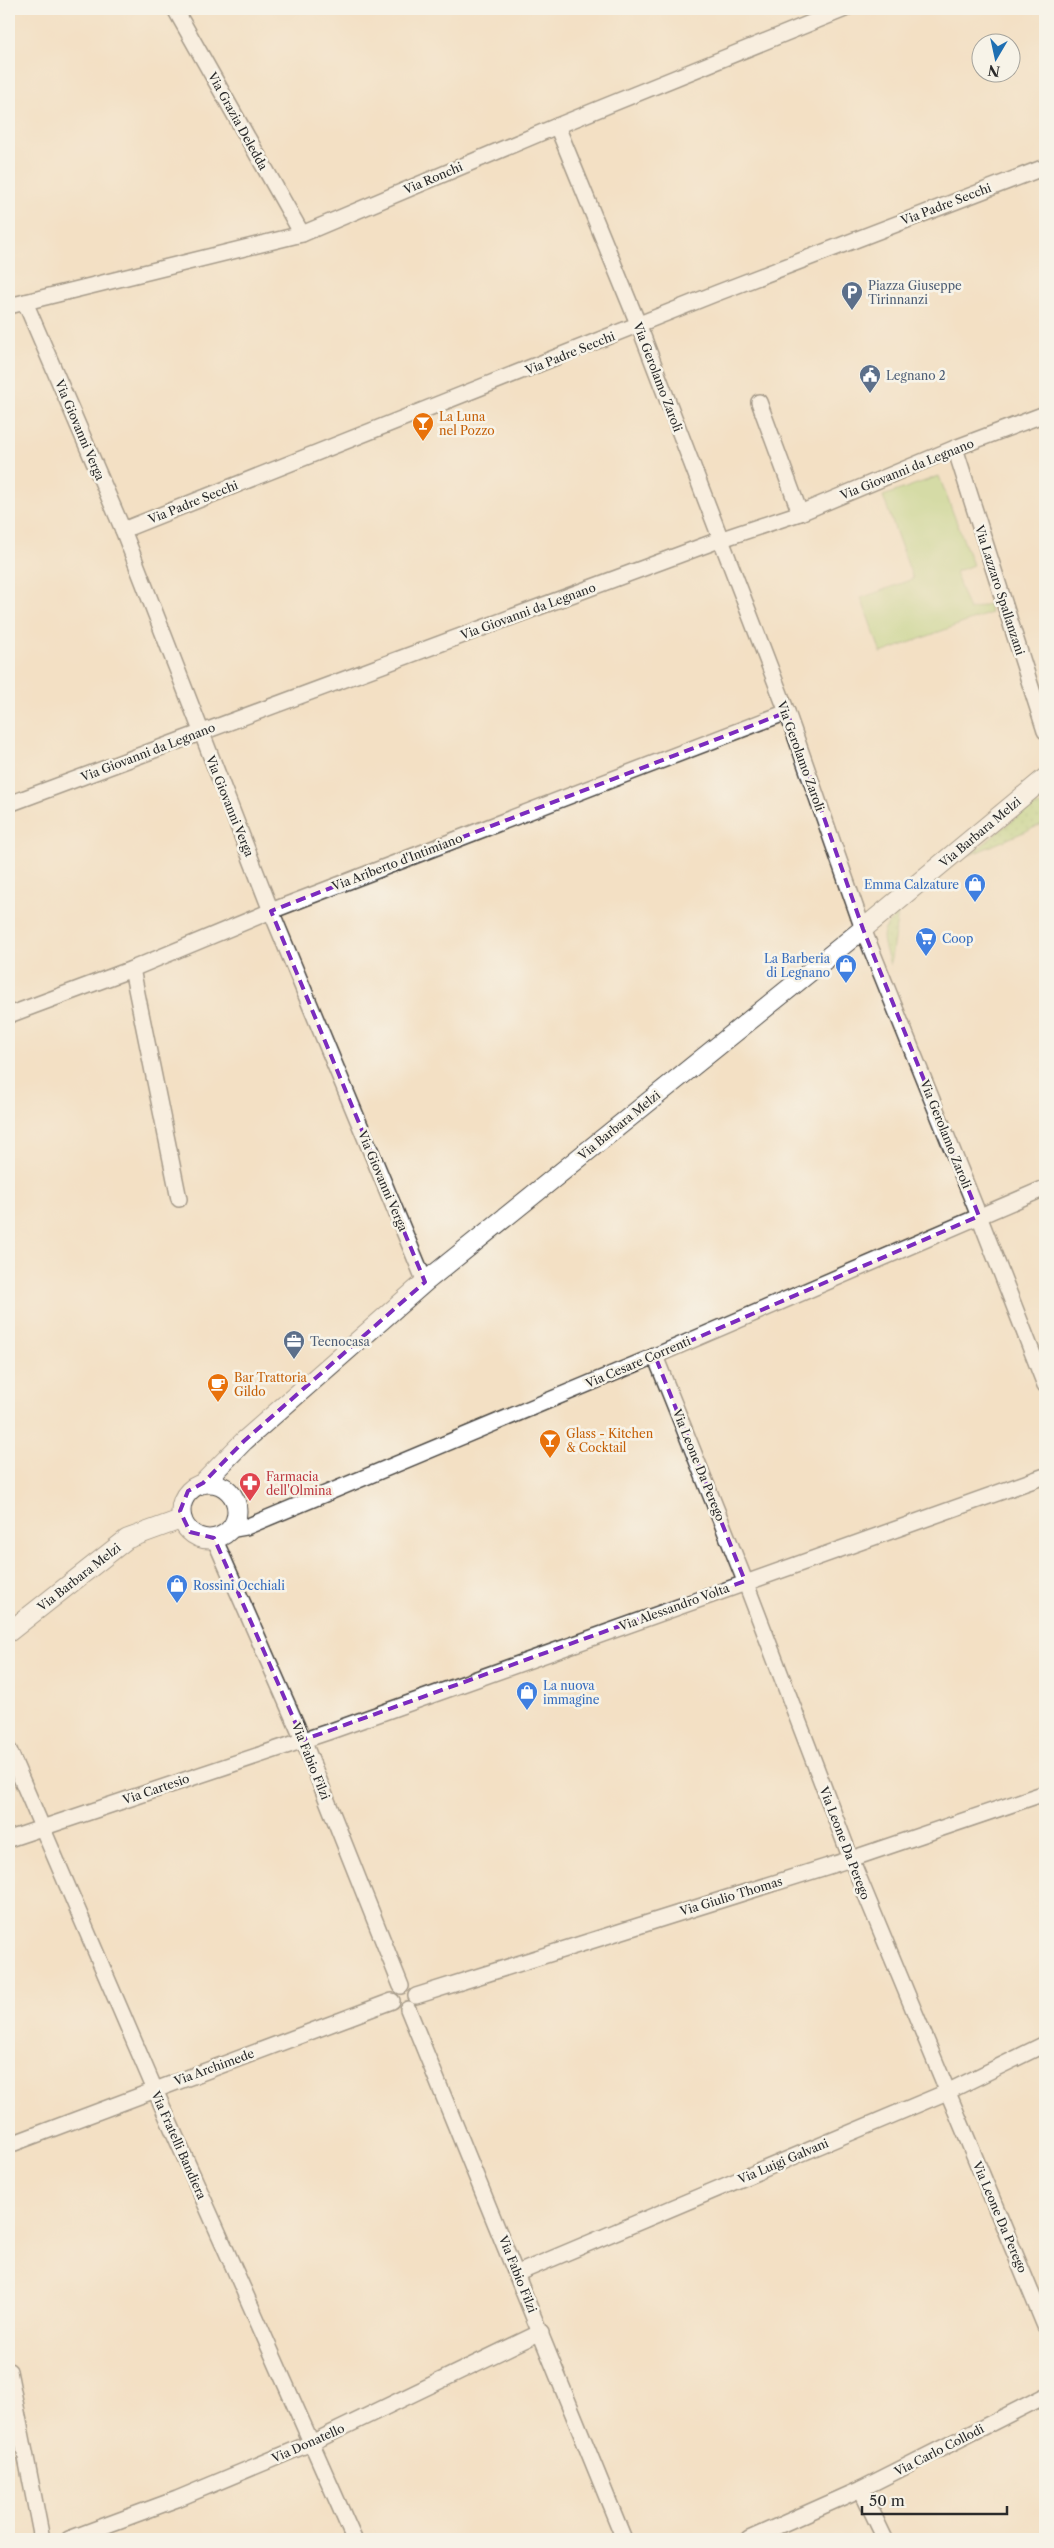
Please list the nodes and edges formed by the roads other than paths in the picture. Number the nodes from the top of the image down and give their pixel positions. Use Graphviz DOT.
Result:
graph roads {
  1 [pos="175,9"];
  2 [pos="845,9"];
  3 [pos="557,126"];
  4 [pos="1045,167"];
  5 [pos="302,234"];
  6 [pos="25,302"];
  7 [pos="9,306"];
  8 [pos="639,326"];
  9 [pos="760,402"];
  10 [pos="1045,414"];
  11 [pos="955,448"];
  12 [pos="800,513"];
  13 [pos="123,530"];
  14 [pos="719,540"];
  15 [pos="786,712"];
  16 [pos="1045,731"];
  17 [pos="200,732"];
  18 [pos="1045,778"];
  19 [pos="9,804"];
  20 [pos="271,911"];
  21 [pos="862,929"];
  22 [pos="132,969"];
  23 [pos="9,1015"];
  24 [pos="1045,1188"];
  25 [pos="179,1199"];
  26 [pos="979,1216"];
  27 [pos="425,1282"];
  28 [pos="655,1356"];
  29 [pos="1045,1385"];
  30 [pos="244,1440"];
  31 [pos="1045,1476"];
  32 [pos="203,1483"];
  33 [pos="234,1498"];
  34 [pos="182,1519"];
  35 [pos="222,1534"];
  36 [pos="745,1581"];
  37 [pos="9,1632"];
  38 [pos="303,1740"];
  39 [pos="9,1750"];
  40 [pos="1045,1793"];
  41 [pos="42,1828"];
  42 [pos="9,1839"];
  43 [pos="851,1859"];
  44 [pos="401,1986"];
  45 [pos="416,1996"];
  46 [pos="392,2001"];
  47 [pos="408,2009"];
  48 [pos="1045,2044"];
  49 [pos="154,2090"];
  50 [pos="947,2092"];
  51 [pos="9,2145"];
  52 [pos="518,2273"];
  53 [pos="1045,2326"];
  54 [pos="541,2332"];
  55 [pos="9,2371"];
  56 [pos="1045,2396"];
  57 [pos="311,2443"];
  58 [pos="861,2489"];
  59 [pos="42,2539"];
  60 [pos="69,2539"];
  61 [pos="354,2539"];
  62 [pos="624,2539"];
  63 [pos="750,2539"];
  64 [pos="885,2539"];
  1 -- 5 [label="street, Via Grazia Deledda"];
  2 -- 3 [label="street, Via Ronchi"];
  3 -- 5 [label="street, Via Ronchi"];
  3 -- 8 [label="street, Via Gerolamo Zaroli"];
  4 -- 8 [label="street, Via Padre Secchi"];
  5 -- 6 [label="street, Via Ronchi"];
  6 -- 7 [label="street, Via Ronchi"];
  6 -- 13 [label="street, Via Giovanni Verga"];
  8 -- 13 [label="street, Via Padre Secchi"];
  8 -- 14 [label="street, Via Gerolamo Zaroli"];
  9 -- 12 [label="street"];
  10 -- 11 [label="street, Via Giovanni da Legnano"];
  11 -- 12 [label="street, Via Giovanni da Legnano"];
  11 -- 16 [label="street, Via Lazzaro Spallanzani"];
  12 -- 14 [label="street, Via Giovanni da Legnano"];
  13 -- 17 [label="street, Via Giovanni Verga"];
  14 -- 15 [label="street, Via Gerolamo Zaroli"];
  14 -- 17 [label="street, Via Giovanni da Legnano"];
  15 -- 20 [label="street, Via Ariberto d'Intimiano"];
  15 -- 21 [label="street, Via Gerolamo Zaroli"];
  17 -- 19 [label="street, Via Giovanni da Legnano"];
  17 -- 20 [label="street, Via Giovanni Verga"];
  18 -- 21 [label="street, Via Barbara Melzi"];
  20 -- 22 [label="street, Via Ariberto d'Intimiano"];
  20 -- 27 [label="street, Via Giovanni Verga"];
  21 -- 26 [label="street, Via Gerolamo Zaroli"];
  21 -- 27 [label="street, Via Barbara Melzi"];
  22 -- 23 [label="street, Via Ariberto d'Intimiano"];
  22 -- 25 [label="street"];
  24 -- 26 [label="street, Via Cesare Correnti"];
  26 -- 28 [label="street, Via Cesare Correnti"];
  26 -- 29 [label="street, Via Gerolamo Zaroli"];
  27 -- 30 [label="street, Via Barbara Melzi"];
  28 -- 35 [label="street, Via Cesare Correnti"];
  28 -- 36 [label="street, Via Leone Da Perego"];
  30 -- 32 [label="street, Via Barbara Melzi"];
  30 -- 33 [label="street"];
  31 -- 36 [label="street, Via Alessandro Volta"];
  32 -- 33 [label="street"];
  32 -- 34 [label="street, Via Barbara Melzi"];
  33 -- 35 [label="street"];
  34 -- 35 [label="street"];
  34 -- 37 [label="street, Via Barbara Melzi"];
  35 -- 38 [label="street, Via Fabio Filzi"];
  36 -- 38 [label="street, Via Alessandro Volta"];
  36 -- 43 [label="street, Via Leone Da Perego"];
  38 -- 41 [label="street, Via Cartesio"];
  38 -- 44 [label="street, Via Fabio Filzi"];
  39 -- 41 [label="street, Via Fratelli Bandiera"];
  40 -- 43 [label="street, Via Giulio Thomas"];
  41 -- 42 [label="street, Via Cartesio"];
  41 -- 49 [label="street, Via Fratelli Bandiera"];
  43 -- 45 [label="street, Via Giulio Thomas"];
  43 -- 50 [label="street, Via Leone Da Perego"];
  44 -- 45 [label="street"];
  44 -- 46 [label="street"];
  45 -- 47 [label="street"];
  46 -- 47 [label="street"];
  46 -- 49 [label="street, Via Archimede"];
  47 -- 52 [label="street, Via Fabio Filzi"];
  48 -- 50 [label="street, Via Luigi Galvani"];
  49 -- 51 [label="street, Via Archimede"];
  49 -- 57 [label="street, Via Fratelli Bandiera"];
  50 -- 52 [label="street, Via Luigi Galvani"];
  50 -- 53 [label="street, Via Leone Da Perego"];
  52 -- 54 [label="street, Via Fabio Filzi"];
  54 -- 57 [label="street, Via Donatello"];
  54 -- 62 [label="street, Via Fabio Filzi"];
  55 -- 59 [label="street"];
  56 -- 58 [label="street, Via Carlo Collodi"];
  57 -- 60 [label="street, Via Donatello"];
  57 -- 61 [label="street, Via Fratelli Bandiera"];
  58 -- 63 [label="street, Via Carlo Collodi"];
  58 -- 64 [label="street"];
}
